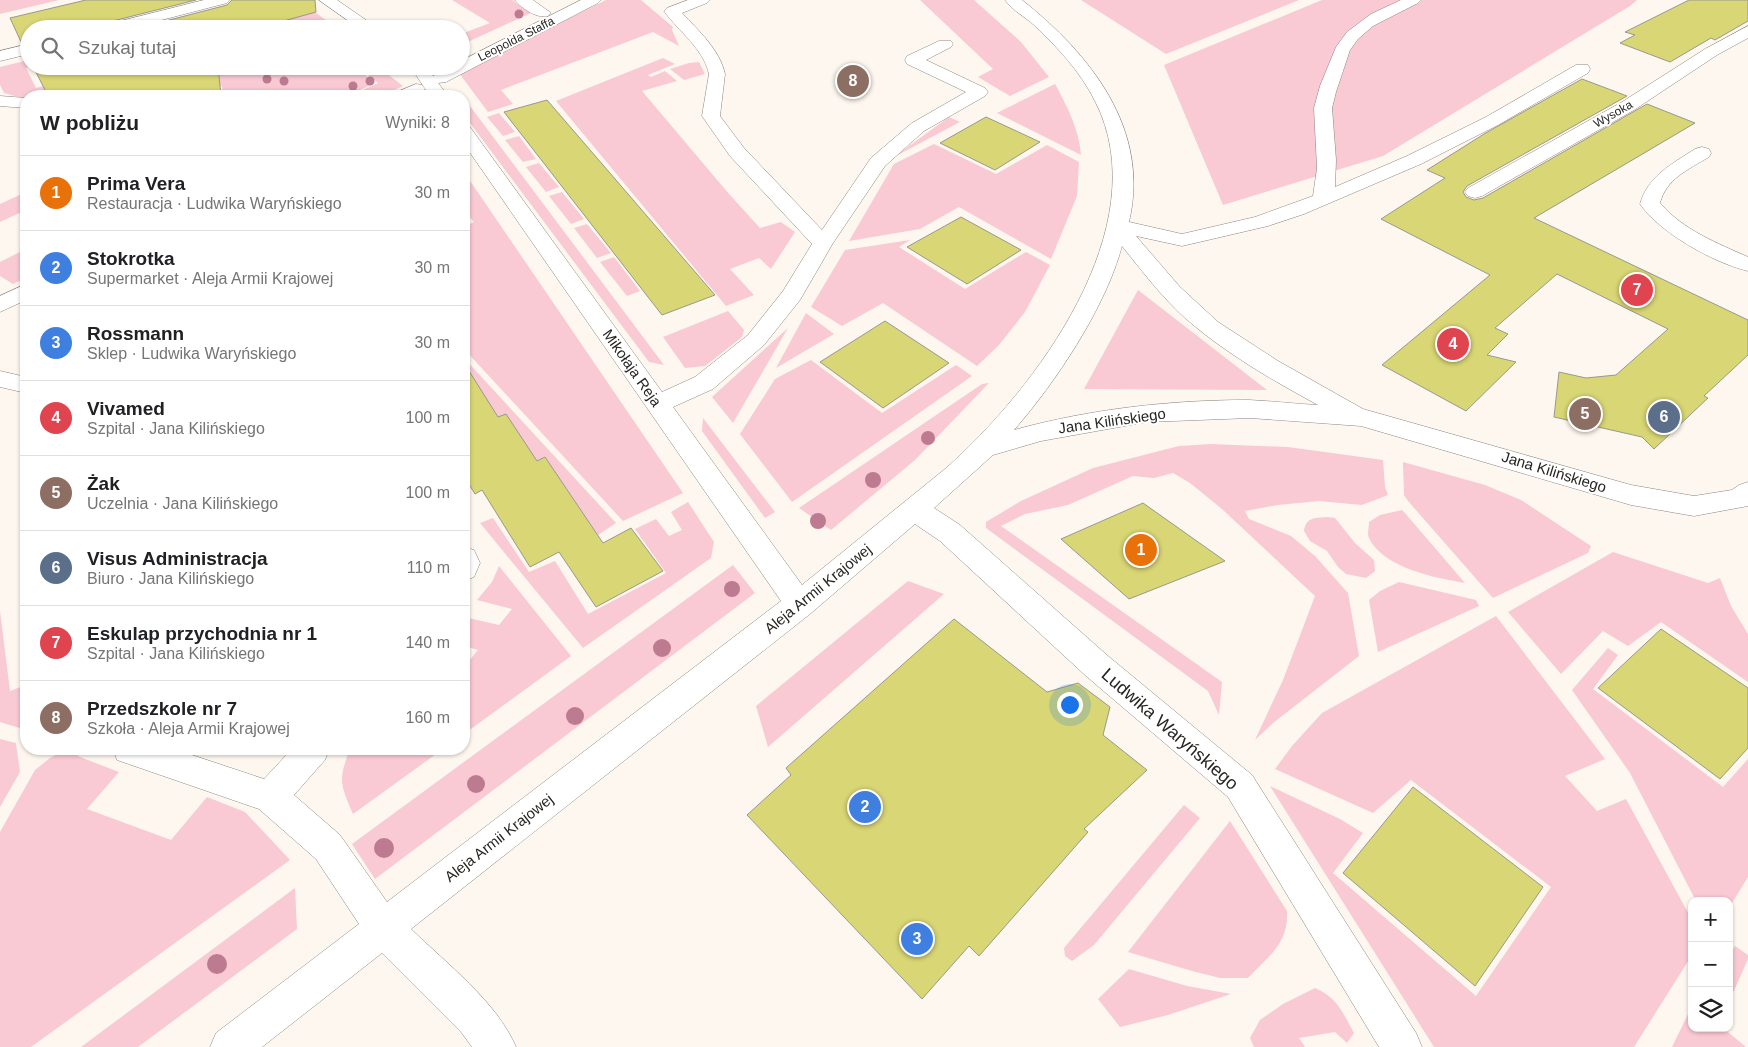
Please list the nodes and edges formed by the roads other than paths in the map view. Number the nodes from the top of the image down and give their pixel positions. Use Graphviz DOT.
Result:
graph roads {
  1 [pos="222,0"];
  2 [pos="328,0"];
  3 [pos="523,0"];
  4 [pos="593,0"];
  5 [pos="702,0"];
  6 [pos="1013,0"];
  7 [pos="1413,0"];
  8 [pos="667,6"];
  9 [pos="543,13"];
  10 [pos="143,20"];
  11 [pos="358,20"];
  12 [pos="1748,31"];
  13 [pos="945,44"];
  14 [pos="20,50"];
  15 [pos="0,56"];
  16 [pos="470,63"];
  17 [pos="1582,69"];
  18 [pos="424,75"];
  19 [pos="446,75"];
  20 [pos="440,78"];
  21 [pos="435,90"];
  22 [pos="0,101"];
  23 [pos="20,103"];
  24 [pos="470,140"];
  25 [pos="1702,153"];
  26 [pos="1475,192"];
  27 [pos="1322,200"];
  28 [pos="1117,226"];
  29 [pos="823,243"];
  30 [pos="1748,265"];
  31 [pos="20,294"];
  32 [pos="0,305"];
  33 [pos="0,379"];
  34 [pos="20,384"];
  35 [pos="658,404"];
  36 [pos="1361,417"];
  37 [pos="984,448"];
  38 [pos="1748,492"];
  39 [pos="914,509"];
  40 [pos="800,606"];
  41 [pos="147,755"];
  42 [pos="308,755"];
  43 [pos="270,797"];
  44 [pos="383,928"];
  45 [pos="230,1047"];
  46 [pos="496,1047"];
  47 [pos="1402,1047"];
  1 -- 10 [label="street"];
  2 -- 11 [label="street"];
  3 -- 9 [label="street"];
  4 -- 16 [label="street, Leopolda Staffa"];
  5 -- 8 [label="street"];
  6 -- 28 [label="street, Aleja Armii Krajowej"];
  7 -- 27 [label="street"];
  8 -- 29 [label="street"];
  12 -- 26 [label="street, Wysoka"];
  13 -- 29 [label="street"];
  14 -- 15 [label="street"];
  17 -- 27 [label="street"];
  18 -- 21 [label="street"];
  19 -- 20 [label="street, Leopolda Staffa"];
  22 -- 23 [label="street"];
  24 -- 35 [label="street, Mikołaja Reja"];
  25 -- 30 [label="street"];
  27 -- 28 [label="street"];
  28 -- 36 [label="street, Jana Kilińskiego"];
  28 -- 37 [label="street, Aleja Armii Krajowej"];
  29 -- 35 [label="street"];
  31 -- 32 [label="street"];
  33 -- 34 [label="street"];
  35 -- 40 [label="street, Mikołaja Reja"];
  36 -- 37 [label="street, Jana Kilińskiego"];
  36 -- 38 [label="street, Jana Kilińskiego"];
  37 -- 39 [label="street, Aleja Armii Krajowej"];
  39 -- 40 [label="street, Aleja Armii Krajowej"];
  39 -- 47 [label="street, Ludwika Waryńskiego"];
  40 -- 44 [label="street, Aleja Armii Krajowej"];
  41 -- 43 [label="street"];
  42 -- 43 [label="street"];
  43 -- 44 [label="street"];
  44 -- 45 [label="street, Aleja Armii Krajowej"];
  44 -- 46 [label="street"];
}
